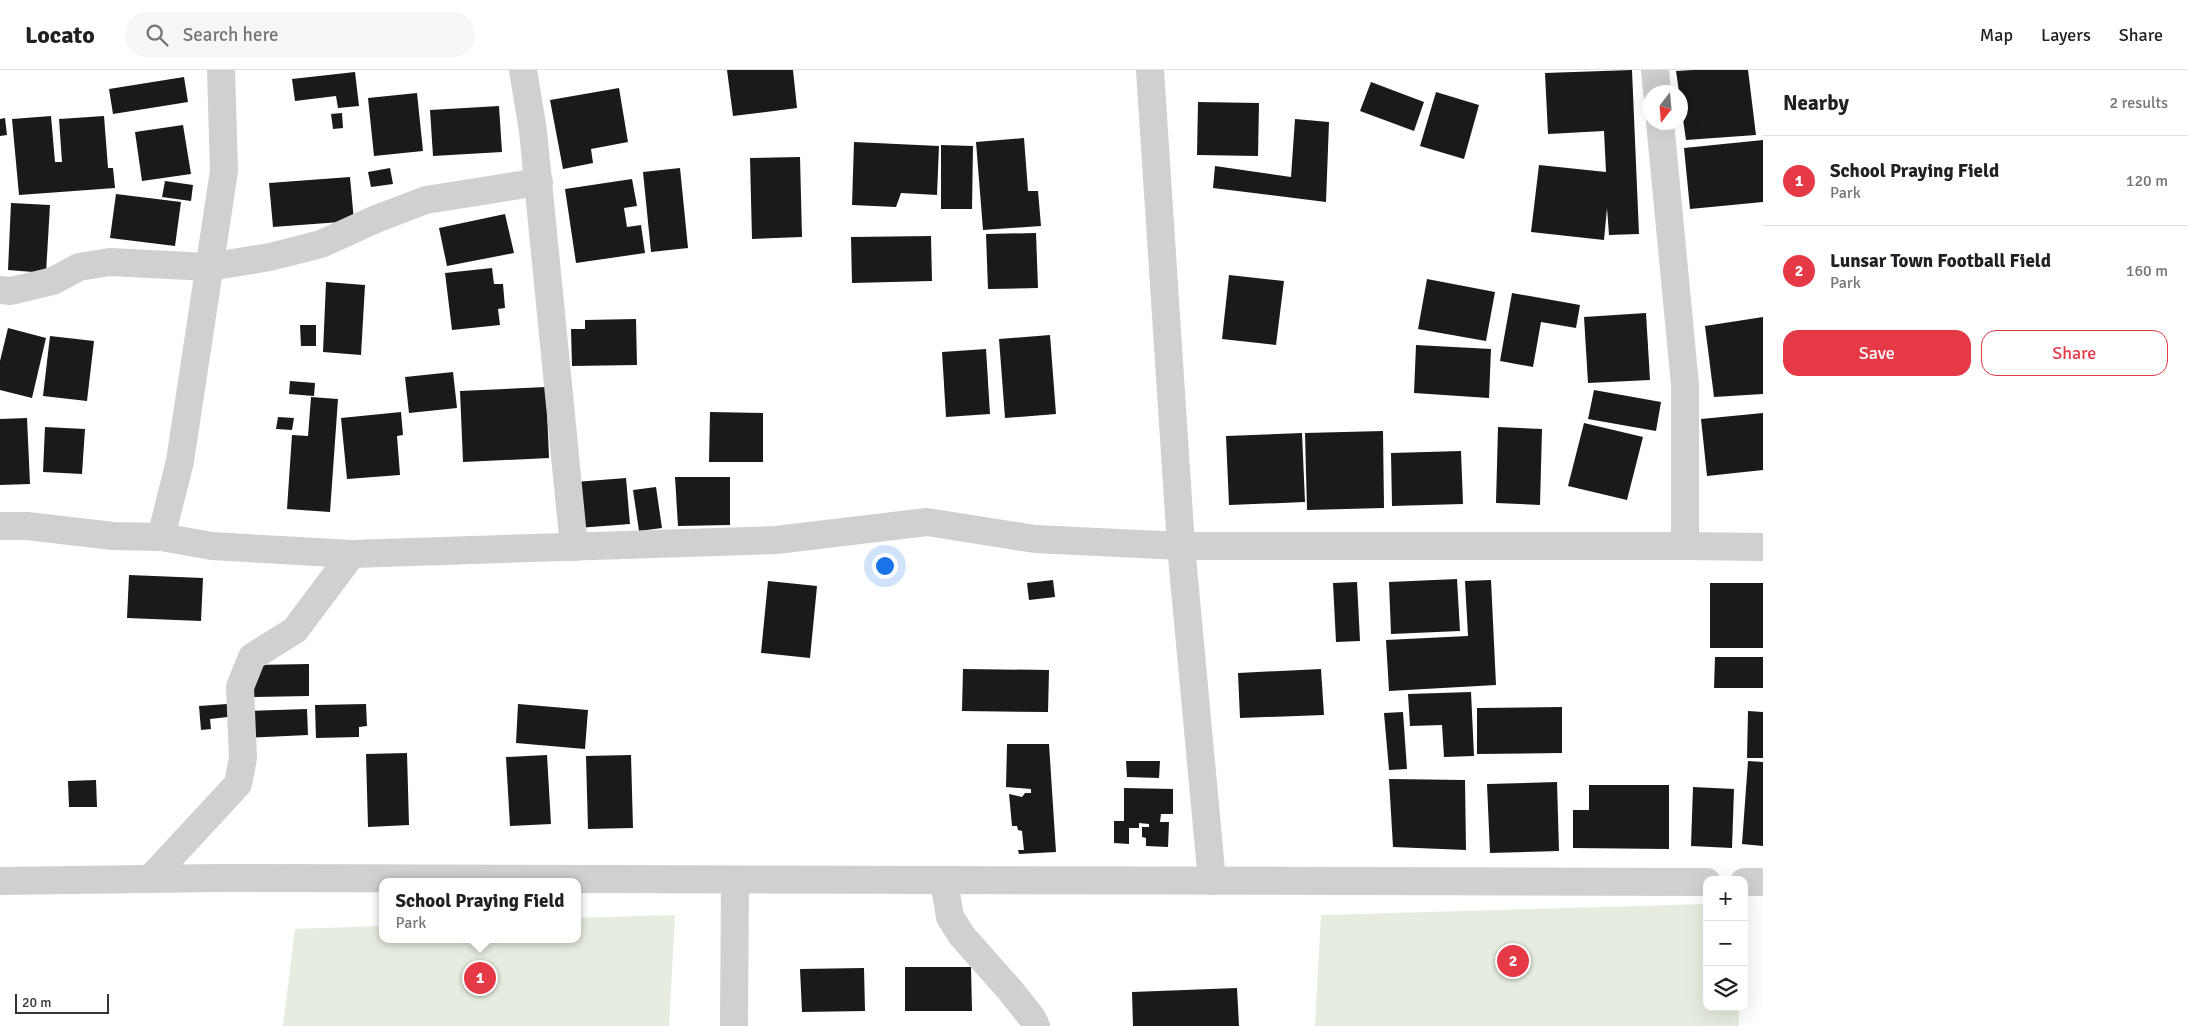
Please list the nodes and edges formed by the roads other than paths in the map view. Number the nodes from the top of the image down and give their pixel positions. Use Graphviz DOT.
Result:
graph roads {
  1 [pos="221,70"];
  2 [pos="523,70"];
  3 [pos="1150,70"];
  4 [pos="1655,70"];
  5 [pos="1656,85"];
  6 [pos="1661,130"];
  7 [pos="539,182"];
  8 [pos="209,267"];
  9 [pos="0,290"];
  10 [pos="0,526"];
  11 [pos="161,537"];
  12 [pos="574,546"];
  13 [pos="1181,546"];
  14 [pos="1685,546"];
  15 [pos="1763,547"];
  16 [pos="352,554"];
  17 [pos="150,879"];
  18 [pos="379,879"];
  19 [pos="581,880"];
  20 [pos="735,880"];
  21 [pos="0,881"];
  22 [pos="944,881"];
  23 [pos="1212,881"];
  24 [pos="1703,882"];
  25 [pos="1748,882"];
  26 [pos="1763,882"];
  27 [pos="734,1026"];
  28 [pos="1036,1026"];
  1 -- 8 [label="street"];
  2 -- 7 [label="street"];
  3 -- 13 [label="street"];
  4 -- 5 [label="street"];
  6 -- 14 [label="street"];
  7 -- 8 [label="street"];
  7 -- 12 [label="street"];
  8 -- 9 [label="street"];
  8 -- 11 [label="street"];
  10 -- 11 [label="street"];
  11 -- 16 [label="street"];
  12 -- 13 [label="street"];
  12 -- 16 [label="street"];
  13 -- 14 [label="street"];
  13 -- 23 [label="street"];
  14 -- 15 [label="street"];
  16 -- 17 [label="street"];
  17 -- 18 [label="street"];
  17 -- 21 [label="street"];
  19 -- 20 [label="street"];
  20 -- 22 [label="street"];
  20 -- 27 [label="street"];
  22 -- 23 [label="street"];
  22 -- 28 [label="street"];
  23 -- 24 [label="street"];
  25 -- 26 [label="street"];
}
